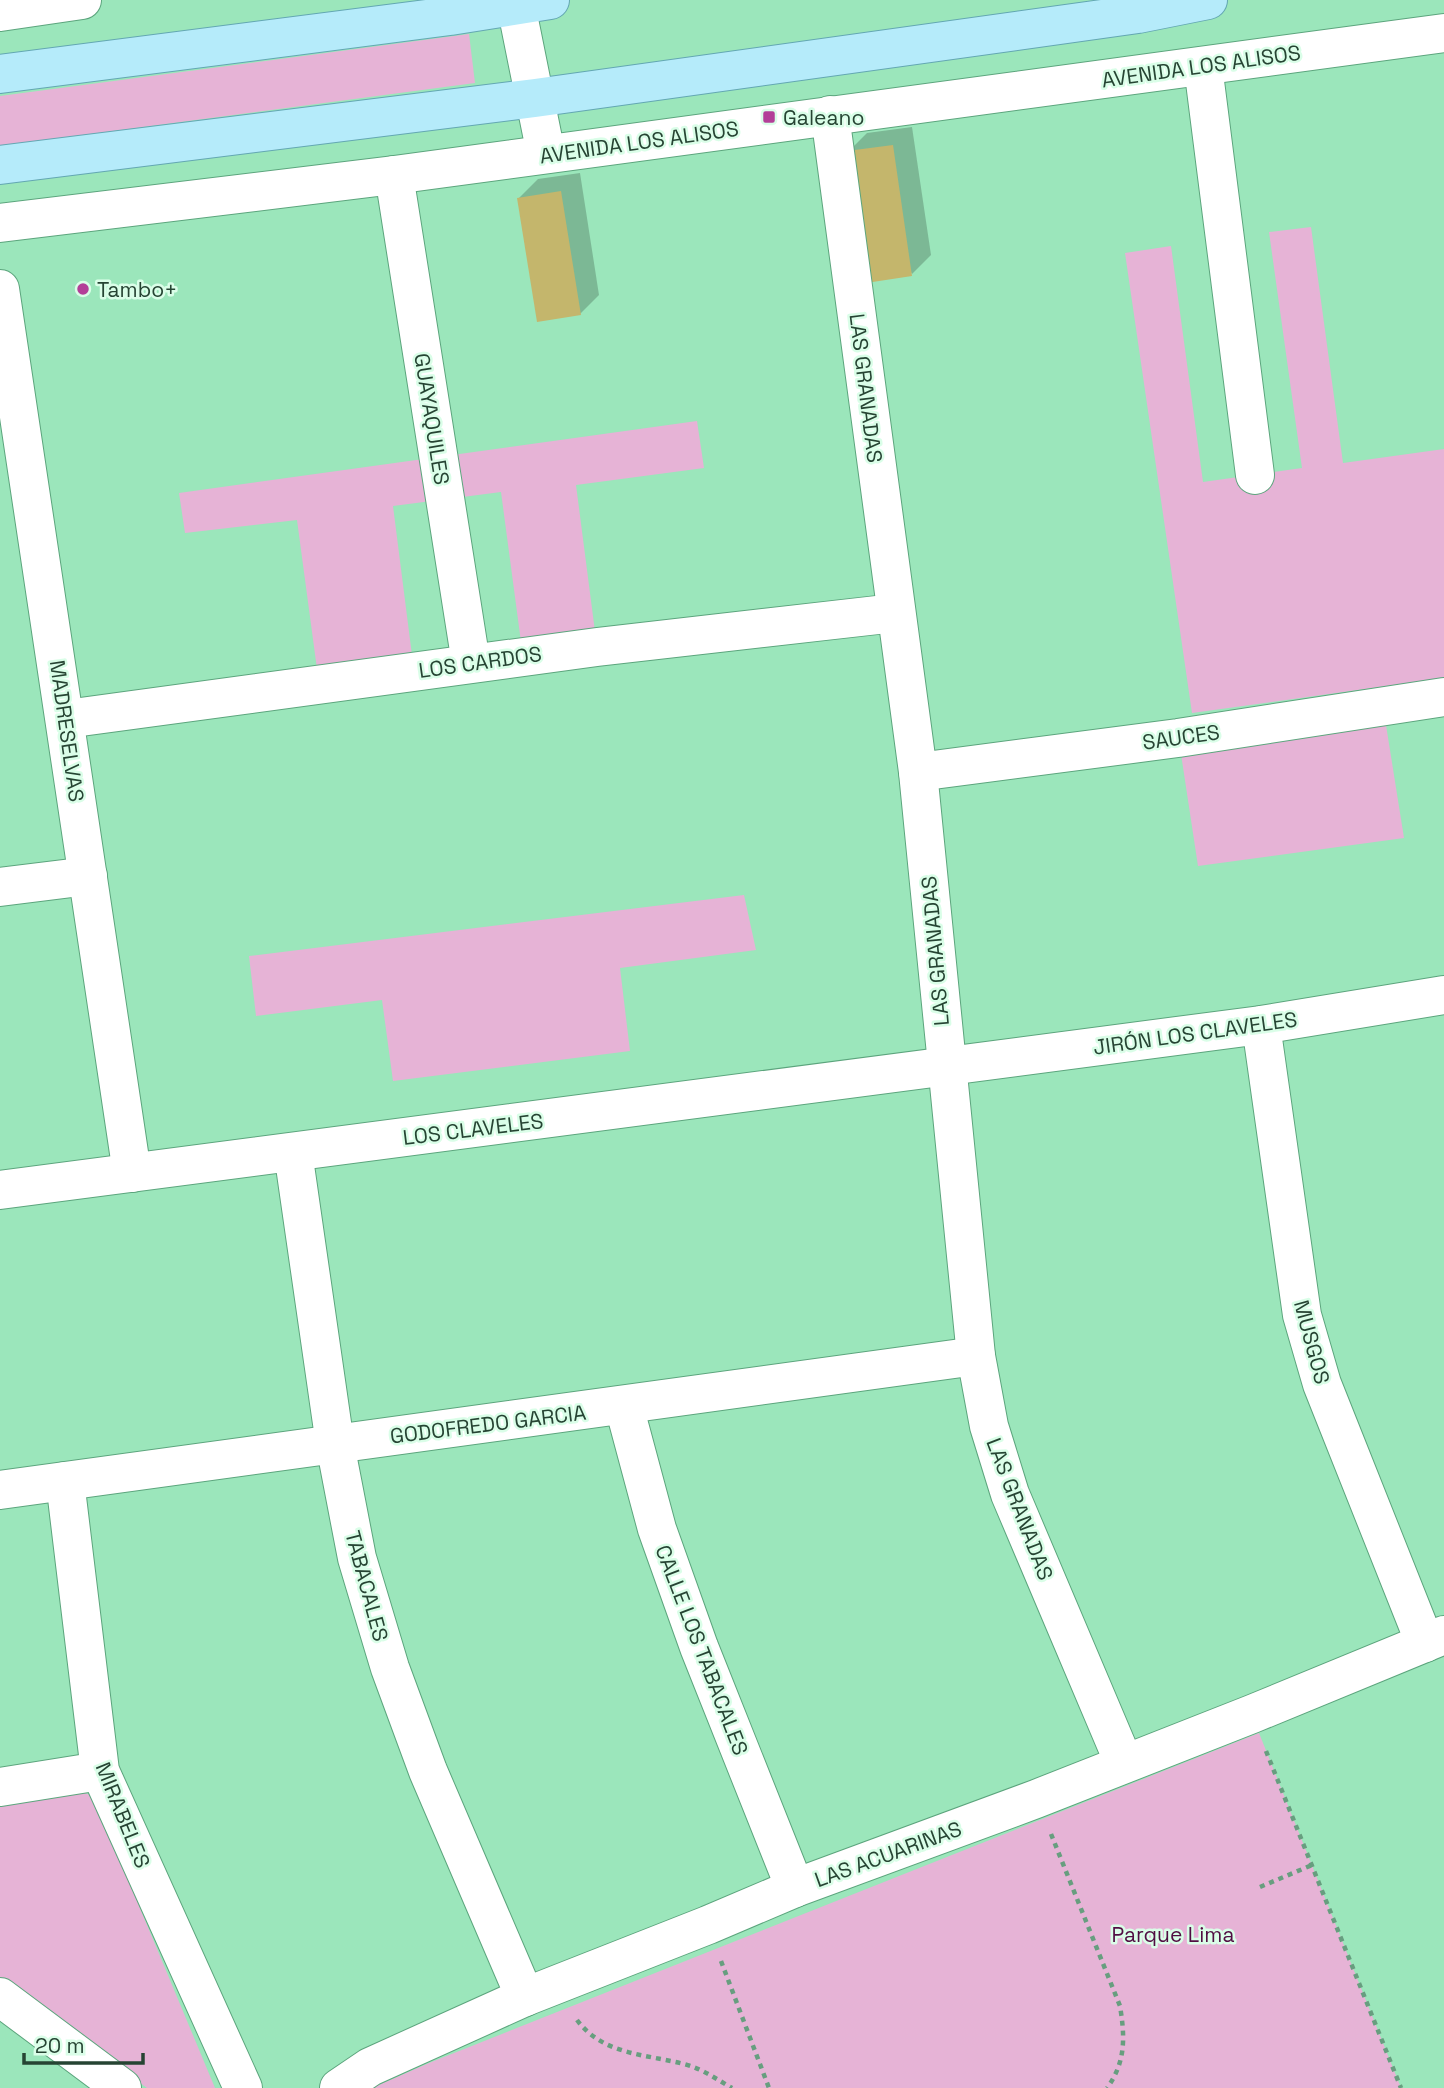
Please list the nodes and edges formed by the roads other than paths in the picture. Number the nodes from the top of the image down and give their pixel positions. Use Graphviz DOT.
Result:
graph roads {
  1 [pos="82,0"];
  2 [pos="1208,0"];
  3 [pos="527,2"];
  4 [pos="0,12"];
  5 [pos="1444,33"];
  6 [pos="1203,66"];
  7 [pos="0,74"];
  8 [pos="535,98"];
  9 [pos="830,116"];
  10 [pos="546,154"];
  11 [pos="0,165"];
  12 [pos="394,175"];
  13 [pos="0,223"];
  14 [pos="0,289"];
  15 [pos="1255,475"];
  16 [pos="895,613"];
  17 [pos="471,663"];
  18 [pos="1444,697"];
  19 [pos="66,719"];
  20 [pos="918,772"];
  21 [pos="88,876"];
  22 [pos="0,887"];
  23 [pos="1444,995"];
  24 [pos="1261,1025"];
  25 [pos="945,1066"];
  26 [pos="293,1152"];
  27 [pos="132,1174"];
  28 [pos="0,1191"];
  29 [pos="976,1356"];
  30 [pos="624,1406"];
  31 [pos="335,1444"];
  32 [pos="65,1481"];
  33 [pos="0,1490"];
  34 [pos="1434,1639"];
  35 [pos="1124,1763"];
  36 [pos="100,1771"];
  37 [pos="0,1787"];
  38 [pos="795,1888"];
  39 [pos="0,1997"];
  40 [pos="525,1997"];
  41 [pos="122,2088"];
  42 [pos="243,2088"];
  43 [pos="339,2088"];
  1 -- 4 [label="street"];
  2 -- 8 [label="main road"];
  3 -- 7 [label="main road"];
  3 -- 8 [label="street"];
  5 -- 6 [label="street, AVENIDA LOS ALISOS"];
  6 -- 9 [label="street, AVENIDA LOS ALISOS"];
  6 -- 15 [label="street"];
  8 -- 10 [label="street"];
  8 -- 11 [label="main road"];
  9 -- 10 [label="street, AVENIDA LOS ALISOS"];
  9 -- 16 [label="street, LAS GRANADAS"];
  10 -- 12 [label="street, AVENIDA LOS ALISOS"];
  12 -- 13 [label="street, AVENIDA LOS ALISOS"];
  12 -- 17 [label="street, GUAYAQUILES"];
  14 -- 19 [label="street, MADRESELVAS"];
  16 -- 17 [label="street, LOS CARDOS"];
  16 -- 20 [label="street, LAS GRANADAS"];
  17 -- 19 [label="street, LOS CARDOS"];
  18 -- 20 [label="street, SAUCES"];
  19 -- 21 [label="street, MADRESELVAS"];
  20 -- 25 [label="street, LAS GRANADAS"];
  21 -- 22 [label="street"];
  21 -- 27 [label="street, MADRESELVAS"];
  23 -- 24 [label="street, JIRÓN LOS CLAVELES"];
  24 -- 25 [label="street, JIRÓN LOS CLAVELES"];
  24 -- 34 [label="street, MUSGOS"];
  25 -- 26 [label="street, LOS CLAVELES"];
  25 -- 29 [label="street, LAS GRANADAS"];
  26 -- 27 [label="street, LOS CLAVELES"];
  26 -- 31 [label="street, TABACALES"];
  27 -- 28 [label="street, LOS CLAVELES"];
  29 -- 30 [label="street, GODOFREDO GARCIA"];
  29 -- 35 [label="street, LAS GRANADAS"];
  30 -- 31 [label="street, GODOFREDO GARCIA"];
  30 -- 38 [label="street, CALLE LOS TABACALES"];
  31 -- 32 [label="street, GODOFREDO GARCIA"];
  31 -- 40 [label="street, TABACALES"];
  32 -- 33 [label="street, GODOFREDO GARCIA"];
  32 -- 36 [label="street, MIRABELES"];
  34 -- 35 [label="street, LAS ACUARINAS"];
  35 -- 38 [label="street, LAS ACUARINAS"];
  36 -- 37 [label="street"];
  36 -- 42 [label="street, MIRABELES"];
  38 -- 40 [label="street, LAS ACUARINAS"];
  39 -- 41 [label="street"];
  40 -- 43 [label="street, LAS ACUARINAS"];
}
